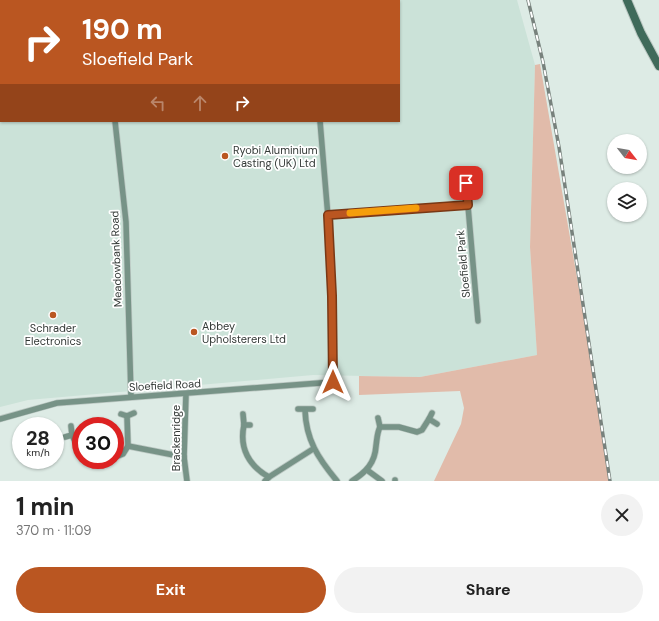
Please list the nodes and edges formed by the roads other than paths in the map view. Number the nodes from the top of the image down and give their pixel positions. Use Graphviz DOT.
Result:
graph roads {
  1 [pos="627,0"];
  2 [pos="659,66"];
  3 [pos="115,122"];
  4 [pos="320,122"];
  5 [pos="466,183"];
  6 [pos="468,205"];
  7 [pos="328,215"];
  8 [pos="478,321"];
  9 [pos="186,394"];
  10 [pos="131,396"];
  11 [pos="298,409"];
  12 [pos="313,409"];
  13 [pos="305,410"];
  14 [pos="134,413"];
  15 [pos="432,413"];
  16 [pos="243,414"];
  17 [pos="378,418"];
  18 [pos="0,419"];
  19 [pos="429,419"];
  20 [pos="437,424"];
  21 [pos="71,426"];
  22 [pos="380,427"];
  23 [pos="72,435"];
  24 [pos="65,438"];
  25 [pos="128,446"];
  26 [pos="313,449"];
  27 [pos="124,452"];
  28 [pos="184,457"];
  29 [pos="368,470"];
  30 [pos="267,479"];
  31 [pos="187,481"];
  32 [pos="337,481"];
  33 [pos="352,481"];
  34 [pos="382,481"];
  1 -- 2 [label="main road"];
  3 -- 10 [label="street, Meadowbank Road"];
  4 -- 7 [label="street"];
  5 -- 6 [label="street, Sloefield Park"];
  6 -- 7 [label="street"];
  6 -- 8 [label="street, Sloefield Park"];
  7 -- 9 [label="street, Sloefield Road"];
  9 -- 10 [label="street, Sloefield Road"];
  9 -- 28 [label="street, Brackenridge"];
  10 -- 18 [label="street, Sloefield Road"];
  11 -- 13 [label="street"];
  12 -- 13 [label="street"];
  13 -- 26 [label="street"];
  14 -- 25 [label="street"];
  15 -- 19 [label="street"];
  16 -- 30 [label="street"];
  17 -- 22 [label="street"];
  19 -- 20 [label="street"];
  19 -- 22 [label="street"];
  21 -- 23 [label="street"];
  22 -- 29 [label="street"];
  23 -- 24 [label="street"];
  25 -- 27 [label="street"];
  25 -- 28 [label="street"];
  26 -- 30 [label="street"];
  26 -- 32 [label="street"];
  28 -- 31 [label="street, Brackenridge"];
  29 -- 33 [label="street"];
  29 -- 34 [label="street"];
}
